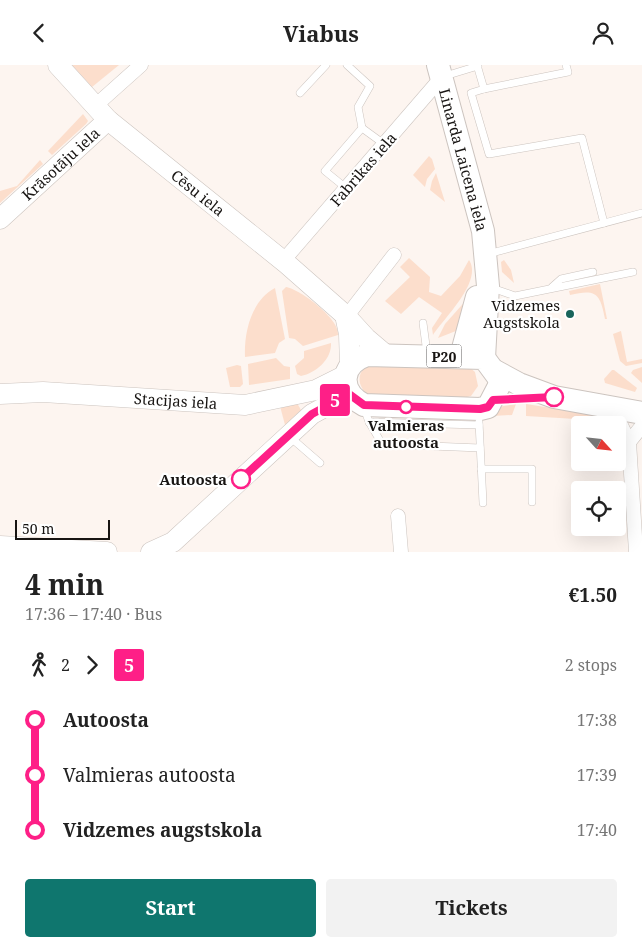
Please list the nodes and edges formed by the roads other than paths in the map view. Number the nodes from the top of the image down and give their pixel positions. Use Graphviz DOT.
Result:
graph roads {
  1 [pos="58,65"];
  2 [pos="141,65"];
  3 [pos="326,65"];
  4 [pos="347,65"];
  5 [pos="478,65"];
  6 [pos="566,65"];
  7 [pos="440,71"];
  8 [pos="484,89"];
  9 [pos="300,93"];
  10 [pos="101,114"];
  11 [pos="362,128"];
  12 [pos="384,144"];
  13 [pos="346,188"];
  14 [pos="642,213"];
  15 [pos="0,219"];
  16 [pos="604,223"];
  17 [pos="0,230"];
  18 [pos="394,255"];
  19 [pos="486,255"];
  20 [pos="283,261"];
  21 [pos="593,272"];
  22 [pos="632,272"];
  23 [pos="488,286"];
  24 [pos="552,287"];
  25 [pos="348,313"];
  26 [pos="423,323"];
  27 [pos="427,355"];
  28 [pos="461,356"];
  29 [pos="489,364"];
  30 [pos="361,382"];
  31 [pos="4,397"];
  32 [pos="554,397"];
  33 [pos="607,407"];
  34 [pos="484,411"];
  35 [pos="642,413"];
  36 [pos="642,426"];
  37 [pos="288,435"];
  38 [pos="629,443"];
  39 [pos="480,448"];
  40 [pos="320,463"];
  41 [pos="481,469"];
  42 [pos="532,502"];
  43 [pos="483,503"];
  44 [pos="398,516"];
  45 [pos="0,546"];
  46 [pos="174,547"];
  47 [pos="72,551"];
  48 [pos="107,552"];
  49 [pos="153,552"];
  50 [pos="401,552"];
  51 [pos="636,552"];
  1 -- 10 [label="main road, Cēsu iela"];
  2 -- 10 [label="street"];
  3 -- 9 [label="lane"];
  4 -- 11 [label="lane"];
  5 -- 7 [label="lane"];
  5 -- 8 [label="lane"];
  6 -- 8 [label="lane"];
  7 -- 12 [label="street, Fabrikas iela"];
  7 -- 19 [label="main road, Linarda Laicena iela"];
  8 -- 16 [label="lane"];
  10 -- 15 [label="main road, Krāsotāju iela"];
  10 -- 20 [label="main road, Cēsu iela"];
  11 -- 12 [label="lane"];
  11 -- 13 [label="lane"];
  12 -- 13 [label="street, Fabrikas iela"];
  13 -- 20 [label="street, Fabrikas iela"];
  14 -- 16 [label="lane"];
  15 -- 17 [label="street, Krāsotāju iela"];
  16 -- 19 [label="lane"];
  18 -- 25 [label="street"];
  19 -- 23 [label="main road, Linarda Laicena iela"];
  19 -- 28 [label="main road, Linarda Laicena iela"];
  20 -- 25 [label="main road, Cēsu iela"];
  21 -- 24 [label="lane"];
  22 -- 24 [label="lane"];
  23 -- 24 [label="lane"];
  23 -- 29 [label="main road, Linarda Laicena iela"];
  25 -- 30 [label="main road"];
  25 -- 30 [label="main road, Cēsu iela"];
  26 -- 27 [label="lane"];
  27 -- 28 [label="main road, P20"];
  27 -- 30 [label="main road, P20"];
  28 -- 29 [label="main road, P20"];
  29 -- 32 [label="main road, P20"];
  29 -- 34 [label="main road"];
  30 -- 31 [label="main road, Stacijas iela"];
  30 -- 34 [label="main road, P20"];
  30 -- 37 [label="main road, P20"];
  30 -- 39 [label="lane"];
  32 -- 33 [label="main road, P20"];
  32 -- 34 [label="main road, P20"];
  33 -- 35 [label="main road, P20"];
  33 -- 38 [label="street"];
  34 -- 39 [label="lane"];
  36 -- 38 [label="street"];
  37 -- 40 [label="lane"];
  37 -- 46 [label="main road, P20"];
  38 -- 51 [label="street"];
  39 -- 41 [label="lane"];
  41 -- 42 [label="lane"];
  41 -- 43 [label="lane"];
  44 -- 50 [label="street"];
  45 -- 47 [label="main road"];
  46 -- 49 [label="main road, P20"];
  47 -- 48 [label="main road"];
}
